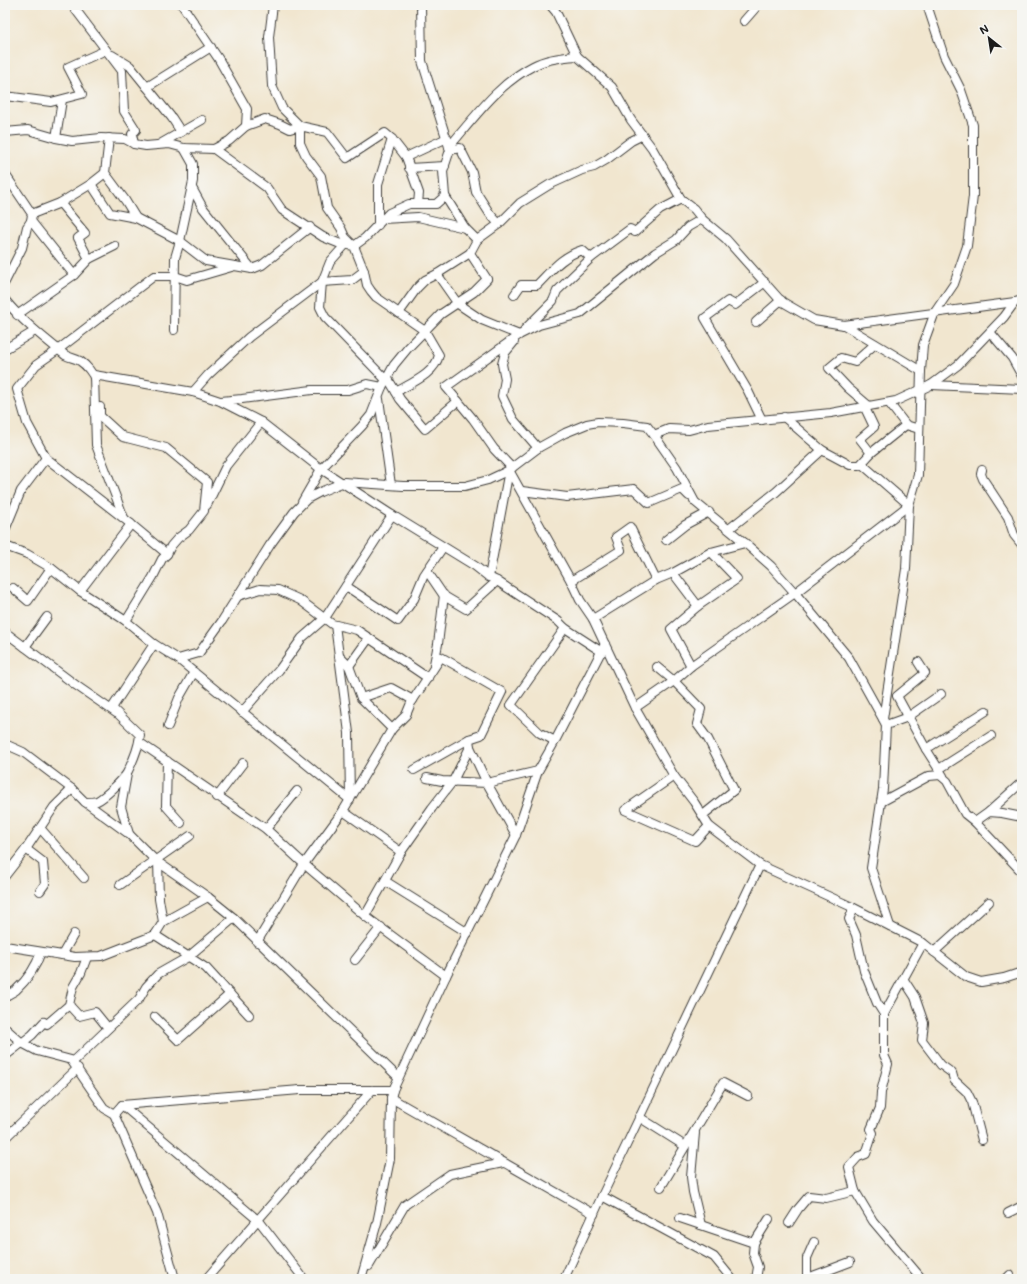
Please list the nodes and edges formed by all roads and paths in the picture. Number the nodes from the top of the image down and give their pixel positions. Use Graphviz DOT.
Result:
graph roads {
  1 [pos="72,5"];
  2 [pos="182,5"];
  3 [pos="273,5"];
  4 [pos="421,5"];
  5 [pos="550,5"];
  6 [pos="758,5"];
  7 [pos="927,5"];
  8 [pos="744,21"];
  9 [pos="210,47"];
  10 [pos="107,51"];
  11 [pos="577,56"];
  12 [pos="147,87"];
  13 [pos="5,96"];
  14 [pos="62,100"];
  15 [pos="202,120"];
  16 [pos="246,126"];
  17 [pos="300,126"];
  18 [pos="5,132"];
  19 [pos="181,132"];
  20 [pos="643,135"];
  21 [pos="56,138"];
  22 [pos="109,138"];
  23 [pos="447,138"];
  24 [pos="392,139"];
  25 [pos="134,144"];
  26 [pos="160,144"];
  27 [pos="184,148"];
  28 [pos="450,148"];
  29 [pos="214,149"];
  30 [pos="406,157"];
  31 [pos="445,166"];
  32 [pos="409,168"];
  33 [pos="105,173"];
  34 [pos="5,174"];
  35 [pos="91,184"];
  36 [pos="192,188"];
  37 [pos="445,196"];
  38 [pos="681,199"];
  39 [pos="60,203"];
  40 [pos="418,204"];
  41 [pos="32,218"];
  42 [pos="136,218"];
  43 [pos="702,219"];
  44 [pos="381,222"];
  45 [pos="499,224"];
  46 [pos="310,227"];
  47 [pos="465,228"];
  48 [pos="477,240"];
  49 [pos="180,241"];
  50 [pos="350,245"];
  51 [pos="115,246"];
  52 [pos="470,253"];
  53 [pos="592,258"];
  54 [pos="89,259"];
  55 [pos="235,266"];
  56 [pos="252,269"];
  57 [pos="364,271"];
  58 [pos="437,274"];
  59 [pos="74,275"];
  60 [pos="175,276"];
  61 [pos="5,282"];
  62 [pos="322,282"];
  63 [pos="764,282"];
  64 [pos="514,295"];
  65 [pos="5,300"];
  66 [pos="781,300"];
  67 [pos="1019,301"];
  68 [pos="458,304"];
  69 [pos="935,312"];
  70 [pos="399,313"];
  71 [pos="17,315"];
  72 [pos="756,322"];
  73 [pos="844,325"];
  74 [pos="174,330"];
  75 [pos="35,331"];
  76 [pos="425,331"];
  77 [pos="990,332"];
  78 [pos="519,335"];
  79 [pos="875,344"];
  80 [pos="5,348"];
  81 [pos="59,349"];
  82 [pos="921,371"];
  83 [pos="94,375"];
  84 [pos="1022,376"];
  85 [pos="385,381"];
  86 [pos="931,384"];
  87 [pos="1022,389"];
  88 [pos="921,390"];
  89 [pos="193,392"];
  90 [pos="396,392"];
  91 [pos="378,397"];
  92 [pos="220,401"];
  93 [pos="458,401"];
  94 [pos="889,403"];
  95 [pos="867,407"];
  96 [pos="784,417"];
  97 [pos="762,420"];
  98 [pos="261,422"];
  99 [pos="906,425"];
  100 [pos="919,429"];
  101 [pos="654,434"];
  102 [pos="538,448"];
  103 [pos="822,450"];
  104 [pos="871,453"];
  105 [pos="46,458"];
  106 [pos="860,465"];
  107 [pos="321,469"];
  108 [pos="511,469"];
  109 [pos="982,470"];
  110 [pos="344,482"];
  111 [pos="391,485"];
  112 [pos="522,491"];
  113 [pos="695,502"];
  114 [pos="301,505"];
  115 [pos="909,506"];
  116 [pos="204,511"];
  117 [pos="709,512"];
  118 [pos="392,515"];
  119 [pos="124,518"];
  120 [pos="131,524"];
  121 [pos="729,529"];
  122 [pos="5,530"];
  123 [pos="666,540"];
  124 [pos="745,542"];
  125 [pos="5,546"];
  126 [pos="1022,546"];
  127 [pos="443,547"];
  128 [pos="711,552"];
  129 [pos="167,554"];
  130 [pos="50,568"];
  131 [pos="427,571"];
  132 [pos="673,572"];
  133 [pos="493,579"];
  134 [pos="656,580"];
  135 [pos="572,581"];
  136 [pos="346,586"];
  137 [pos="13,588"];
  138 [pos="80,590"];
  139 [pos="795,593"];
  140 [pos="444,595"];
  141 [pos="238,596"];
  142 [pos="698,606"];
  143 [pos="47,617"];
  144 [pos="325,618"];
  145 [pos="593,619"];
  146 [pos="126,621"];
  147 [pos="335,625"];
  148 [pos="564,628"];
  149 [pos="5,632"];
  150 [pos="369,638"];
  151 [pos="154,644"];
  152 [pos="25,647"];
  153 [pos="603,648"];
  154 [pos="338,656"];
  155 [pos="178,659"];
  156 [pos="918,662"];
  157 [pos="349,666"];
  158 [pos="657,666"];
  159 [pos="691,666"];
  160 [pos="433,670"];
  161 [pos="194,672"];
  162 [pos="428,678"];
  163 [pos="674,681"];
  164 [pos="941,694"];
  165 [pos="361,698"];
  166 [pos="413,700"];
  167 [pos="635,708"];
  168 [pos="986,711"];
  169 [pos="242,712"];
  170 [pos="120,715"];
  171 [pos="908,718"];
  172 [pos="885,722"];
  173 [pos="168,726"];
  174 [pos="392,729"];
  175 [pos="991,736"];
  176 [pos="555,741"];
  177 [pos="139,742"];
  178 [pos="469,743"];
  179 [pos="5,744"];
  180 [pos="926,749"];
  181 [pos="167,761"];
  182 [pos="243,762"];
  183 [pos="414,770"];
  184 [pos="538,771"];
  185 [pos="127,773"];
  186 [pos="941,773"];
  187 [pos="674,776"];
  188 [pos="427,778"];
  189 [pos="453,781"];
  190 [pos="1022,782"];
  191 [pos="487,783"];
  192 [pos="72,789"];
  193 [pos="297,791"];
  194 [pos="217,796"];
  195 [pos="350,800"];
  196 [pos="85,802"];
  197 [pos="881,802"];
  198 [pos="343,811"];
  199 [pos="988,812"];
  200 [pos="703,815"];
  201 [pos="1022,817"];
  202 [pos="975,822"];
  203 [pos="181,823"];
  204 [pos="709,826"];
  205 [pos="40,828"];
  206 [pos="266,829"];
  207 [pos="129,834"];
  208 [pos="516,835"];
  209 [pos="190,836"];
  210 [pos="26,849"];
  211 [pos="401,852"];
  212 [pos="157,860"];
  213 [pos="304,864"];
  214 [pos="760,865"];
  215 [pos="1022,872"];
  216 [pos="5,876"];
  217 [pos="84,878"];
  218 [pos="385,881"];
  219 [pos="120,885"];
  220 [pos="40,891"];
  221 [pos="208,897"];
  222 [pos="989,902"];
  223 [pos="852,907"];
  224 [pos="365,916"];
  225 [pos="234,918"];
  226 [pos="163,922"];
  227 [pos="890,926"];
  228 [pos="381,927"];
  229 [pos="468,933"];
  230 [pos="74,934"];
  231 [pos="155,935"];
  232 [pos="257,942"];
  233 [pos="923,943"];
  234 [pos="5,946"];
  235 [pos="41,952"];
  236 [pos="934,952"];
  237 [pos="62,955"];
  238 [pos="87,957"];
  239 [pos="188,957"];
  240 [pos="355,960"];
  241 [pos="1022,972"];
  242 [pos="446,976"];
  243 [pos="904,980"];
  244 [pos="230,994"];
  245 [pos="5,997"];
  246 [pos="69,1005"];
  247 [pos="249,1014"];
  248 [pos="884,1014"];
  249 [pos="155,1017"];
  250 [pos="5,1028"];
  251 [pos="108,1028"];
  252 [pos="22,1043"];
  253 [pos="5,1056"];
  254 [pos="76,1065"];
  255 [pos="398,1077"];
  256 [pos="372,1090"];
  257 [pos="392,1094"];
  258 [pos="748,1096"];
  259 [pos="122,1105"];
  260 [pos="114,1114"];
  261 [pos="639,1117"];
  262 [pos="695,1130"];
  263 [pos="5,1138"];
  264 [pos="982,1140"];
  265 [pos="685,1146"];
  266 [pos="503,1163"];
  267 [pos="661,1187"];
  268 [pos="855,1191"];
  269 [pos="602,1196"];
  270 [pos="1022,1206"];
  271 [pos="1008,1213"];
  272 [pos="594,1214"];
  273 [pos="680,1218"];
  274 [pos="769,1219"];
  275 [pos="257,1220"];
  276 [pos="789,1223"];
  277 [pos="701,1225"];
  278 [pos="814,1242"];
  279 [pos="754,1243"];
  280 [pos="850,1262"];
  281 [pos="362,1277"];
  282 [pos="806,1278"];
  283 [pos="175,1279"];
  284 [pos="206,1279"];
  285 [pos="304,1279"];
  286 [pos="564,1279"];
  287 [pos="732,1279"];
  288 [pos="756,1279"];
  289 [pos="922,1279"];
  1 -- 10 [label="street"];
  2 -- 9 [label="street"];
  3 -- 17 [label="street"];
  4 -- 23 [label="street"];
  5 -- 11 [label="street"];
  6 -- 8 [label="street"];
  7 -- 69 [label="street"];
  9 -- 12 [label="street"];
  9 -- 16 [label="street"];
  10 -- 12 [label="street"];
  10 -- 14 [label="street"];
  10 -- 25 [label="street"];
  11 -- 20 [label="street"];
  11 -- 28 [label="street"];
  12 -- 19 [label="street"];
  13 -- 14 [label="street"];
  14 -- 21 [label="street"];
  15 -- 19 [label="street"];
  16 -- 17 [label="street"];
  16 -- 29 [label="street"];
  17 -- 24 [label="street"];
  17 -- 50 [label="street"];
  18 -- 21 [label="street"];
  19 -- 26 [label="street"];
  20 -- 38 [label="street"];
  20 -- 45 [label="street"];
  21 -- 22 [label="street"];
  22 -- 25 [label="street"];
  22 -- 33 [label="street"];
  23 -- 28 [label="street"];
  23 -- 30 [label="street"];
  24 -- 30 [label="street"];
  24 -- 44 [label="street"];
  25 -- 26 [label="street"];
  26 -- 27 [label="street"];
  27 -- 29 [label="street"];
  27 -- 36 [label="street"];
  28 -- 31 [label="street"];
  28 -- 45 [label="street"];
  29 -- 46 [label="street"];
  30 -- 32 [label="street"];
  31 -- 32 [label="street"];
  31 -- 37 [label="street"];
  32 -- 40 [label="street"];
  33 -- 35 [label="street"];
  33 -- 42 [label="street"];
  34 -- 41 [label="street"];
  35 -- 39 [label="street"];
  35 -- 42 [label="street"];
  36 -- 49 [label="street"];
  36 -- 56 [label="street"];
  37 -- 40 [label="street"];
  37 -- 47 [label="street"];
  38 -- 43 [label="street"];
  38 -- 53 [label="street"];
  39 -- 41 [label="street"];
  39 -- 54 [label="street"];
  40 -- 44 [label="street"];
  41 -- 59 [label="street"];
  41 -- 61 [label="street"];
  42 -- 49 [label="street"];
  43 -- 63 [label="street"];
  43 -- 78 [label="street"];
  44 -- 47 [label="street"];
  44 -- 50 [label="street"];
  45 -- 48 [label="street"];
  46 -- 50 [label="street"];
  46 -- 56 [label="street"];
  47 -- 48 [label="street"];
  48 -- 52 [label="street"];
  49 -- 55 [label="street"];
  49 -- 60 [label="street"];
  50 -- 57 [label="street"];
  50 -- 62 [label="street"];
  51 -- 54 [label="street"];
  52 -- 58 [label="street"];
  52 -- 68 [label="street"];
  53 -- 64 [label="street"];
  53 -- 78 [label="street"];
  54 -- 59 [label="street"];
  55 -- 56 [label="street"];
  55 -- 60 [label="street"];
  57 -- 62 [label="street"];
  57 -- 70 [label="street"];
  58 -- 68 [label="street"];
  58 -- 70 [label="street"];
  59 -- 71 [label="street"];
  60 -- 74 [label="street"];
  60 -- 81 [label="street"];
  62 -- 85 [label="street"];
  62 -- 89 [label="street"];
  63 -- 66 [label="street"];
  63 -- 97 [label="street"];
  65 -- 71 [label="street"];
  66 -- 72 [label="street"];
  66 -- 73 [label="street"];
  67 -- 69 [label="street"];
  67 -- 77 [label="street"];
  68 -- 76 [label="street"];
  68 -- 78 [label="street"];
  69 -- 73 [label="street"];
  69 -- 82 [label="street"];
  70 -- 76 [label="street"];
  71 -- 75 [label="street"];
  73 -- 79 [label="street"];
  75 -- 80 [label="street"];
  75 -- 81 [label="street"];
  76 -- 85 [label="street"];
  76 -- 90 [label="street"];
  77 -- 84 [label="street"];
  77 -- 86 [label="street"];
  78 -- 93 [label="street"];
  78 -- 102 [label="street"];
  79 -- 82 [label="street"];
  79 -- 95 [label="street"];
  81 -- 83 [label="street"];
  81 -- 105 [label="street"];
  82 -- 88 [label="street"];
  83 -- 89 [label="street"];
  83 -- 116 [label="street"];
  83 -- 119 [label="street"];
  85 -- 90 [label="street"];
  85 -- 91 [label="street"];
  85 -- 92 [label="street"];
  86 -- 87 [label="street"];
  86 -- 88 [label="street"];
  88 -- 94 [label="street"];
  88 -- 100 [label="street"];
  89 -- 92 [label="street"];
  90 -- 93 [label="street"];
  91 -- 107 [label="street"];
  91 -- 111 [label="street"];
  92 -- 98 [label="street"];
  93 -- 108 [label="street"];
  94 -- 95 [label="street"];
  94 -- 99 [label="street"];
  95 -- 96 [label="street"];
  95 -- 104 [label="street"];
  96 -- 97 [label="street"];
  96 -- 103 [label="street"];
  97 -- 101 [label="street"];
  98 -- 107 [label="street"];
  98 -- 116 [label="street"];
  99 -- 100 [label="street"];
  99 -- 104 [label="street"];
  100 -- 115 [label="street"];
  101 -- 102 [label="street"];
  101 -- 113 [label="street"];
  102 -- 108 [label="street"];
  103 -- 106 [label="street"];
  103 -- 121 [label="street"];
  104 -- 106 [label="street"];
  105 -- 119 [label="street"];
  105 -- 122 [label="street"];
  106 -- 115 [label="street"];
  107 -- 110 [label="street"];
  107 -- 114 [label="street"];
  108 -- 111 [label="street"];
  108 -- 112 [label="street"];
  108 -- 133 [label="street"];
  109 -- 126 [label="street"];
  110 -- 111 [label="street"];
  110 -- 114 [label="street"];
  110 -- 118 [label="street"];
  112 -- 113 [label="street"];
  112 -- 135 [label="street"];
  113 -- 117 [label="street"];
  114 -- 141 [label="street"];
  115 -- 139 [label="street"];
  115 -- 172 [label="street"];
  116 -- 129 [label="street"];
  117 -- 121 [label="street"];
  117 -- 123 [label="street"];
  118 -- 127 [label="street"];
  118 -- 136 [label="street"];
  119 -- 120 [label="street"];
  120 -- 129 [label="street"];
  120 -- 138 [label="street"];
  121 -- 124 [label="street"];
  124 -- 128 [label="street"];
  124 -- 139 [label="street"];
  125 -- 130 [label="street"];
  127 -- 131 [label="street"];
  127 -- 133 [label="street"];
  128 -- 132 [label="street"];
  128 -- 142 [label="street"];
  129 -- 146 [label="street"];
  130 -- 137 [label="street"];
  130 -- 138 [label="street"];
  131 -- 136 [label="street"];
  131 -- 140 [label="street"];
  132 -- 134 [label="street"];
  132 -- 142 [label="street"];
  133 -- 140 [label="street"];
  133 -- 148 [label="street"];
  134 -- 135 [label="street"];
  134 -- 145 [label="street"];
  135 -- 145 [label="street"];
  136 -- 144 [label="street"];
  138 -- 146 [label="street"];
  139 -- 159 [label="street"];
  139 -- 172 [label="street"];
  140 -- 160 [label="street"];
  141 -- 144 [label="street"];
  141 -- 155 [label="street"];
  142 -- 159 [label="street"];
  143 -- 152 [label="street"];
  144 -- 147 [label="street"];
  144 -- 169 [label="street"];
  145 -- 153 [label="street"];
  146 -- 151 [label="street"];
  147 -- 150 [label="street"];
  147 -- 154 [label="street"];
  148 -- 153 [label="street"];
  148 -- 176 [label="street"];
  149 -- 152 [label="street"];
  150 -- 157 [label="street"];
  150 -- 162 [label="street"];
  151 -- 155 [label="street"];
  151 -- 170 [label="street"];
  152 -- 170 [label="street"];
  153 -- 167 [label="street"];
  153 -- 176 [label="street"];
  154 -- 157 [label="street"];
  154 -- 195 [label="street"];
  155 -- 161 [label="street"];
  156 -- 171 [label="street"];
  157 -- 165 [label="street"];
  158 -- 163 [label="street"];
  159 -- 163 [label="street"];
  160 -- 162 [label="street"];
  160 -- 178 [label="street"];
  161 -- 169 [label="street"];
  161 -- 173 [label="street"];
  162 -- 166 [label="street"];
  163 -- 167 [label="street"];
  163 -- 200 [label="street"];
  164 -- 171 [label="street"];
  165 -- 166 [label="street"];
  165 -- 174 [label="street"];
  166 -- 174 [label="street"];
  167 -- 187 [label="street"];
  168 -- 180 [label="street"];
  169 -- 195 [label="street"];
  170 -- 177 [label="street"];
  171 -- 172 [label="street"];
  171 -- 180 [label="street"];
  172 -- 197 [label="street"];
  174 -- 195 [label="street"];
  175 -- 186 [label="street"];
  176 -- 184 [label="street"];
  177 -- 181 [label="street"];
  177 -- 185 [label="street"];
  178 -- 183 [label="street"];
  178 -- 189 [label="street"];
  178 -- 191 [label="street"];
  179 -- 192 [label="street"];
  180 -- 186 [label="street"];
  181 -- 194 [label="street"];
  181 -- 203 [label="street"];
  182 -- 194 [label="street"];
  184 -- 191 [label="street"];
  184 -- 208 [label="street"];
  185 -- 196 [label="street"];
  185 -- 207 [label="street"];
  186 -- 197 [label="street"];
  186 -- 202 [label="street"];
  187 -- 200 [label="street"];
  187 -- 204 [label="street"];
  188 -- 189 [label="street"];
  189 -- 191 [label="street"];
  189 -- 211 [label="street"];
  190 -- 199 [label="street"];
  191 -- 208 [label="street"];
  192 -- 196 [label="street"];
  192 -- 205 [label="street"];
  193 -- 206 [label="street"];
  194 -- 206 [label="street"];
  195 -- 198 [label="street"];
  196 -- 207 [label="street"];
  197 -- 227 [label="street"];
  198 -- 211 [label="street"];
  198 -- 213 [label="street"];
  199 -- 201 [label="street"];
  199 -- 202 [label="street"];
  200 -- 204 [label="street"];
  202 -- 215 [label="street"];
  204 -- 214 [label="street"];
  205 -- 210 [label="street"];
  205 -- 217 [label="street"];
  206 -- 213 [label="street"];
  207 -- 212 [label="street"];
  208 -- 229 [label="street"];
  209 -- 212 [label="street"];
  210 -- 216 [label="street"];
  210 -- 220 [label="street"];
  211 -- 218 [label="street"];
  212 -- 219 [label="street"];
  212 -- 221 [label="street"];
  212 -- 226 [label="street"];
  213 -- 224 [label="street"];
  213 -- 232 [label="street"];
  214 -- 223 [label="street"];
  214 -- 261 [label="street"];
  218 -- 224 [label="street"];
  218 -- 229 [label="street"];
  221 -- 225 [label="street"];
  221 -- 226 [label="street"];
  222 -- 236 [label="street"];
  223 -- 227 [label="street"];
  223 -- 248 [label="street"];
  224 -- 228 [label="street"];
  225 -- 232 [label="street"];
  225 -- 239 [label="street"];
  226 -- 231 [label="street"];
  227 -- 233 [label="street"];
  228 -- 240 [label="street"];
  228 -- 242 [label="street"];
  229 -- 242 [label="street"];
  230 -- 237 [label="street"];
  231 -- 238 [label="street"];
  231 -- 239 [label="street"];
  232 -- 255 [label="street"];
  233 -- 236 [label="street"];
  233 -- 243 [label="street"];
  234 -- 235 [label="street"];
  235 -- 237 [label="street"];
  235 -- 245 [label="street"];
  236 -- 241 [label="street"];
  237 -- 238 [label="street"];
  238 -- 246 [label="street"];
  239 -- 244 [label="street"];
  239 -- 251 [label="street"];
  242 -- 255 [label="street"];
  243 -- 248 [label="street"];
  243 -- 264 [label="street"];
  244 -- 247 [label="street"];
  244 -- 249 [label="street"];
  246 -- 251 [label="street"];
  246 -- 252 [label="street"];
  248 -- 268 [label="street"];
  250 -- 252 [label="street"];
  251 -- 254 [label="street"];
  252 -- 253 [label="street"];
  252 -- 254 [label="street"];
  254 -- 260 [label="street"];
  254 -- 263 [label="street"];
  255 -- 257 [label="street"];
  256 -- 257 [label="street"];
  256 -- 259 [label="street"];
  256 -- 275 [label="street"];
  257 -- 266 [label="street"];
  257 -- 281 [label="street"];
  258 -- 262 [label="street"];
  259 -- 260 [label="street"];
  259 -- 275 [label="street"];
  260 -- 283 [label="street"];
  261 -- 265 [label="street"];
  261 -- 269 [label="street"];
  262 -- 265 [label="street"];
  262 -- 277 [label="street"];
  265 -- 267 [label="street"];
  266 -- 272 [label="street"];
  266 -- 281 [label="street"];
  268 -- 276 [label="street"];
  268 -- 289 [label="street"];
  269 -- 272 [label="street"];
  269 -- 287 [label="street"];
  270 -- 271 [label="street"];
  272 -- 286 [label="street"];
  273 -- 277 [label="street"];
  274 -- 279 [label="street"];
  275 -- 284 [label="street"];
  275 -- 285 [label="street"];
  277 -- 279 [label="street"];
  278 -- 282 [label="street"];
  279 -- 288 [label="street"];
  280 -- 282 [label="street"];
}
